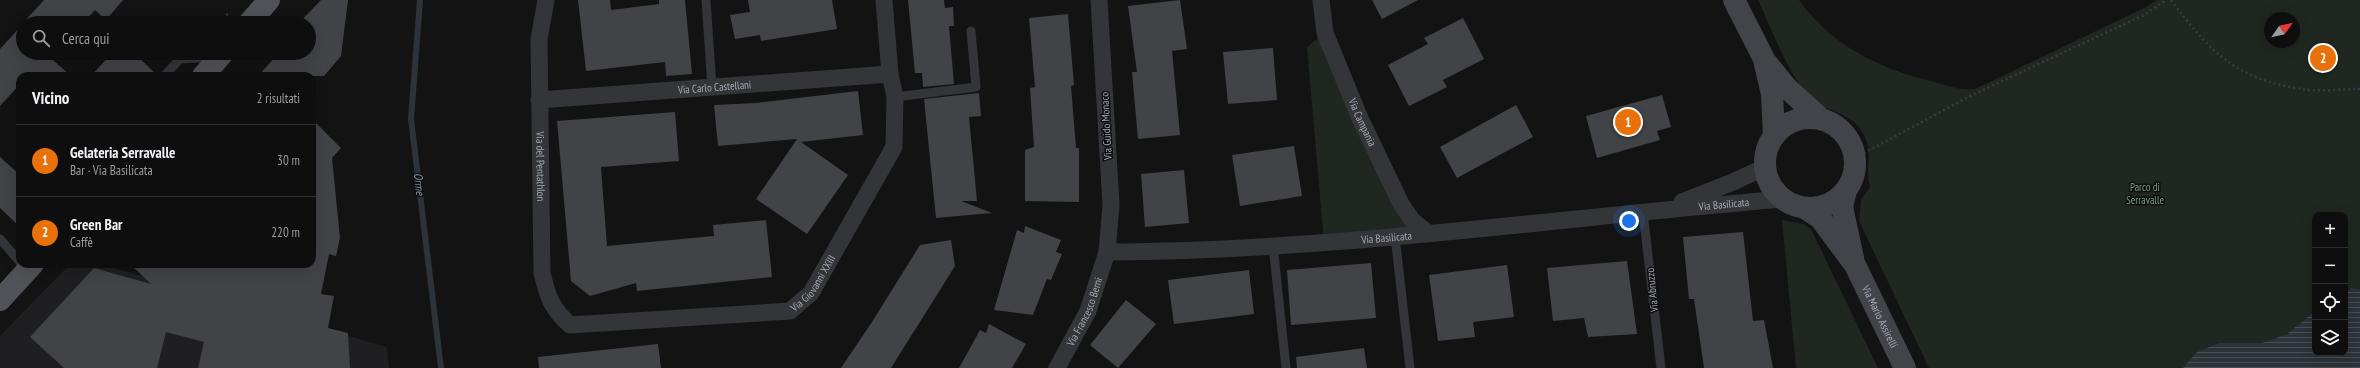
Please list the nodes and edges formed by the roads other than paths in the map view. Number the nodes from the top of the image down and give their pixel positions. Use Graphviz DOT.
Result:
graph roads {
  1 [pos="269,0"];
  2 [pos="546,0"];
  3 [pos="706,0"];
  4 [pos="884,0"];
  5 [pos="1099,0"];
  6 [pos="1321,0"];
  7 [pos="1734,0"];
  8 [pos="255,16"];
  9 [pos="971,31"];
  10 [pos="179,60"];
  11 [pos="217,60"];
  12 [pos="1765,61"];
  13 [pos="168,72"];
  14 [pos="206,72"];
  15 [pos="890,74"];
  16 [pos="712,87"];
  17 [pos="895,97"];
  18 [pos="539,100"];
  19 [pos="1821,120"];
  20 [pos="1774,136"];
  21 [pos="1765,167"];
  22 [pos="1846,190"];
  23 [pos="1782,199"];
  24 [pos="1805,208"];
  25 [pos="1665,209"];
  26 [pos="1643,212"];
  27 [pos="1428,232"];
  28 [pos="1395,236"];
  29 [pos="0,239"];
  30 [pos="1273,246"];
  31 [pos="1107,252"];
  32 [pos="16,256"];
  33 [pos="1855,265"];
  34 [pos="23,268"];
  35 [pos="0,300"];
  36 [pos="570,325"];
  37 [pos="1057,368"];
  38 [pos="1286,368"];
  39 [pos="1410,368"];
  40 [pos="1661,368"];
  41 [pos="1905,368"];
  1 -- 8 [label="main road"];
  2 -- 18 [label="street, Via del Pentathlon"];
  3 -- 16 [label="lane"];
  4 -- 15 [label="street, Via Giovanni XXIII"];
  5 -- 31 [label="street, Via Guido Monaco"];
  6 -- 27 [label="street, Via Campania"];
  7 -- 12 [label="street"];
  9 -- 17 [label="lane"];
  10 -- 13 [label="lane"];
  11 -- 14 [label="main road"];
  12 -- 19 [label="street"];
  12 -- 20 [label="street"];
  15 -- 16 [label="street, Via Carlo Castellani"];
  15 -- 17 [label="street, Via Giovanni XXIII"];
  16 -- 18 [label="street, Via Carlo Castellani"];
  17 -- 36 [label="street, Via Giovanni XXIII"];
  18 -- 36 [label="street, Via del Pentathlon"];
  19 -- 20 [label="street"];
  19 -- 22 [label="street"];
  20 -- 21 [label="street"];
  21 -- 23 [label="street"];
  21 -- 25 [label="street, Via Basilicata"];
  22 -- 24 [label="street"];
  22 -- 33 [label="street"];
  23 -- 24 [label="street"];
  23 -- 25 [label="street, Via Basilicata"];
  24 -- 33 [label="street"];
  25 -- 26 [label="street, Via Basilicata"];
  26 -- 27 [label="street, Via Basilicata"];
  26 -- 40 [label="lane, Via Abruzzo"];
  27 -- 28 [label="street, Via Basilicata"];
  28 -- 30 [label="street, Via Basilicata"];
  28 -- 39 [label="lane"];
  29 -- 32 [label="lane"];
  30 -- 31 [label="street, Via Basilicata"];
  30 -- 38 [label="lane"];
  31 -- 37 [label="street, Via Francesco Berni"];
  33 -- 41 [label="street, Via Mario Assirelli"];
  34 -- 35 [label="main road"];
}
